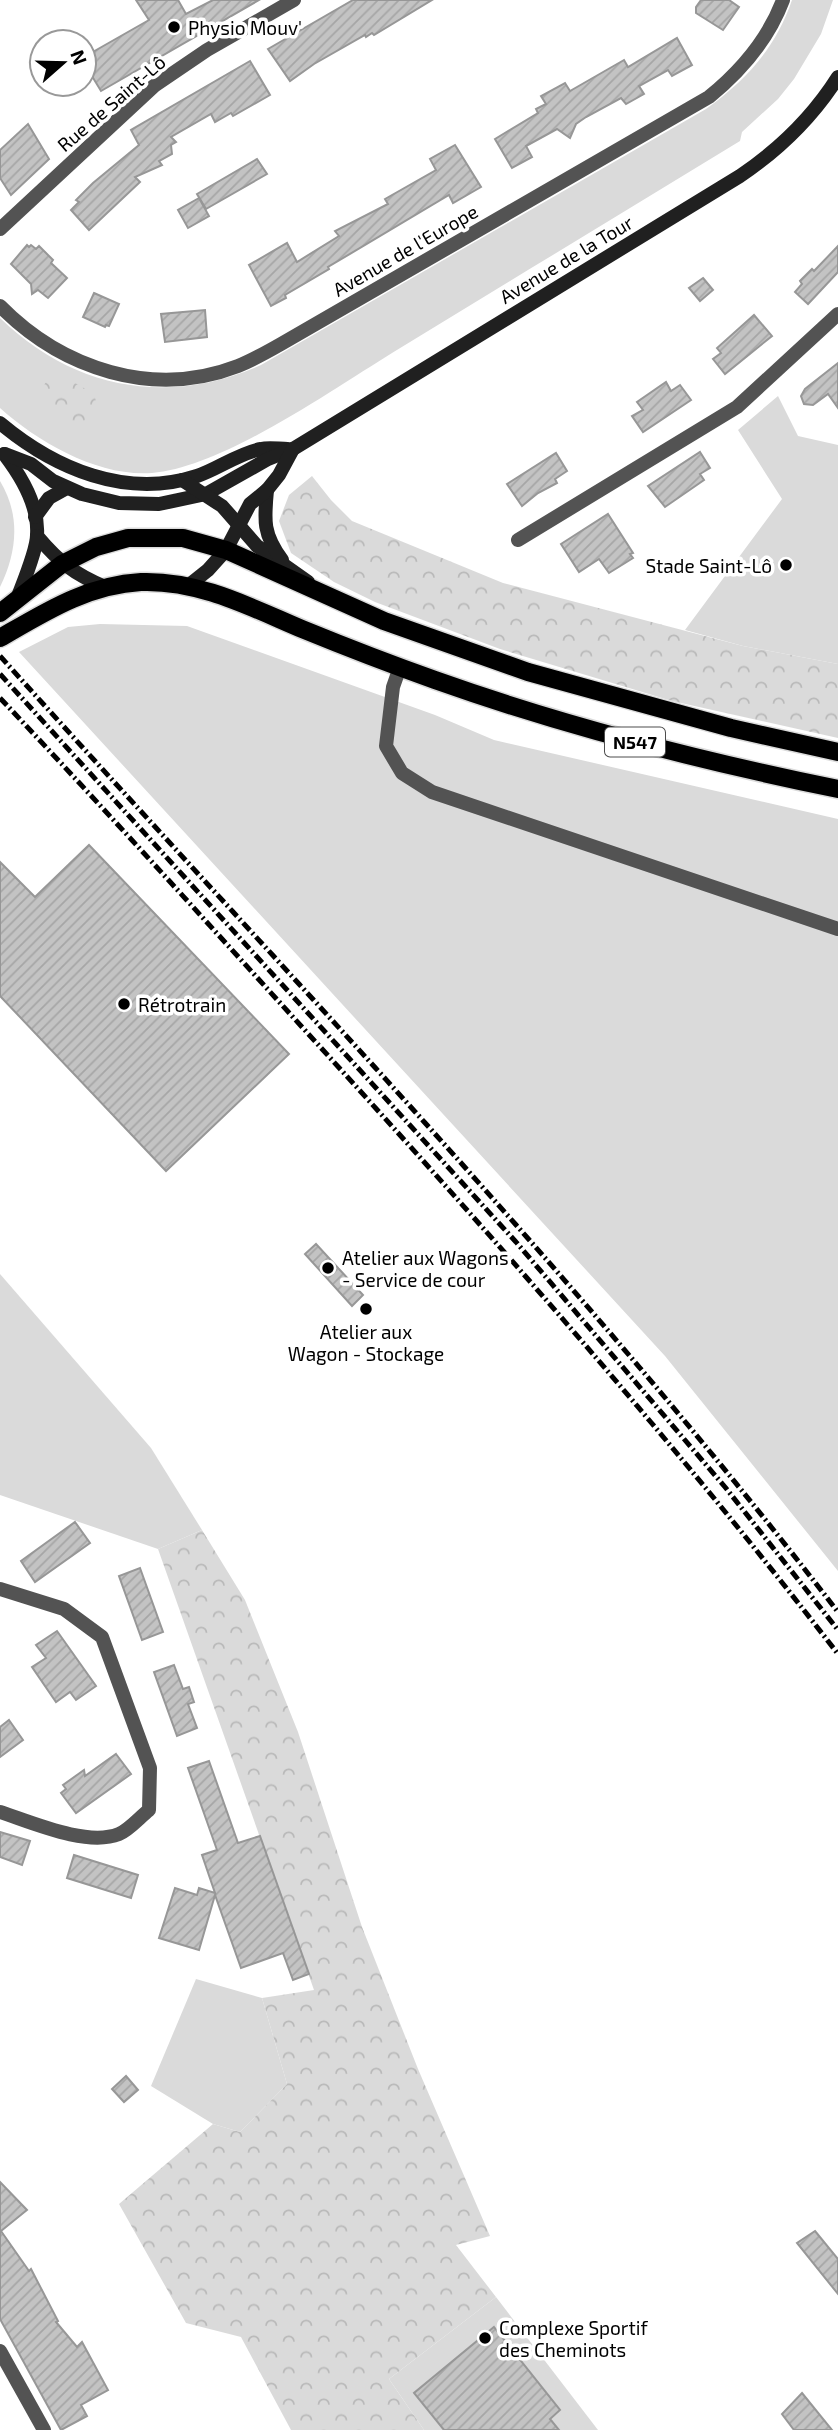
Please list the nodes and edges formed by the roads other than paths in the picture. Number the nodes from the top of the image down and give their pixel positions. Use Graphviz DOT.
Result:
graph roads {
  1 [pos="783,0"];
  2 [pos="291,1"];
  3 [pos="838,77"];
  4 [pos="0,229"];
  5 [pos="0,306"];
  6 [pos="838,314"];
  7 [pos="0,423"];
  8 [pos="293,449"];
  9 [pos="3,452"];
  10 [pos="182,480"];
  11 [pos="67,488"];
  12 [pos="267,489"];
  13 [pos="206,494"];
  14 [pos="35,517"];
  15 [pos="239,527"];
  16 [pos="37,536"];
  17 [pos="518,540"];
  18 [pos="226,550"];
  19 [pos="62,564"];
  20 [pos="285,564"];
  21 [pos="188,586"];
  22 [pos="105,587"];
  23 [pos="328,596"];
  24 [pos="17,599"];
  25 [pos="1,612"];
  26 [pos="0,638"];
  27 [pos="400,667"];
  28 [pos="838,751"];
  29 [pos="838,789"];
  30 [pos="838,929"];
  31 [pos="0,1589"];
  32 [pos="0,1812"];
  33 [pos="0,2351"];
  34 [pos="44,2430"];
  1 -- 5 [label="street, Avenue de l'Europe"];
  2 -- 4 [label="street, Rue de Saint-Lô"];
  3 -- 8 [label="street, Avenue de la Tour"];
  6 -- 17 [label="street"];
  7 -- 10 [label="street, Avenue de la Tour"];
  8 -- 10 [label="street, Avenue de la Tour"];
  8 -- 12 [label="street, Avenue de la Tour"];
  8 -- 13 [label="street, Avenue de la Tour"];
  9 -- 11 [label="street, Avenue de la Tour"];
  9 -- 14 [label="street"];
  10 -- 13 [label="street"];
  11 -- 13 [label="street, Avenue de la Tour"];
  11 -- 14 [label="street"];
  12 -- 15 [label="street, Avenue de la Tour"];
  12 -- 20 [label="street"];
  13 -- 15 [label="street"];
  14 -- 16 [label="street"];
  15 -- 18 [label="street, Avenue de la Tour"];
  15 -- 20 [label="street"];
  16 -- 19 [label="street"];
  16 -- 24 [label="street"];
  18 -- 19 [label="main road, N547"];
  18 -- 21 [label="street, Avenue de la Tour"];
  18 -- 23 [label="main road, N547"];
  19 -- 22 [label="street"];
  19 -- 24 [label="main road, N547"];
  20 -- 23 [label="street"];
  21 -- 22 [label="main road, N547"];
  21 -- 27 [label="main road, N547"];
  22 -- 26 [label="main road, N547"];
  23 -- 28 [label="main road, N547"];
  24 -- 25 [label="main road, N547"];
  27 -- 29 [label="main road, N547"];
  27 -- 30 [label="street"];
  31 -- 32 [label="street"];
  33 -- 34 [label="street"];
}
